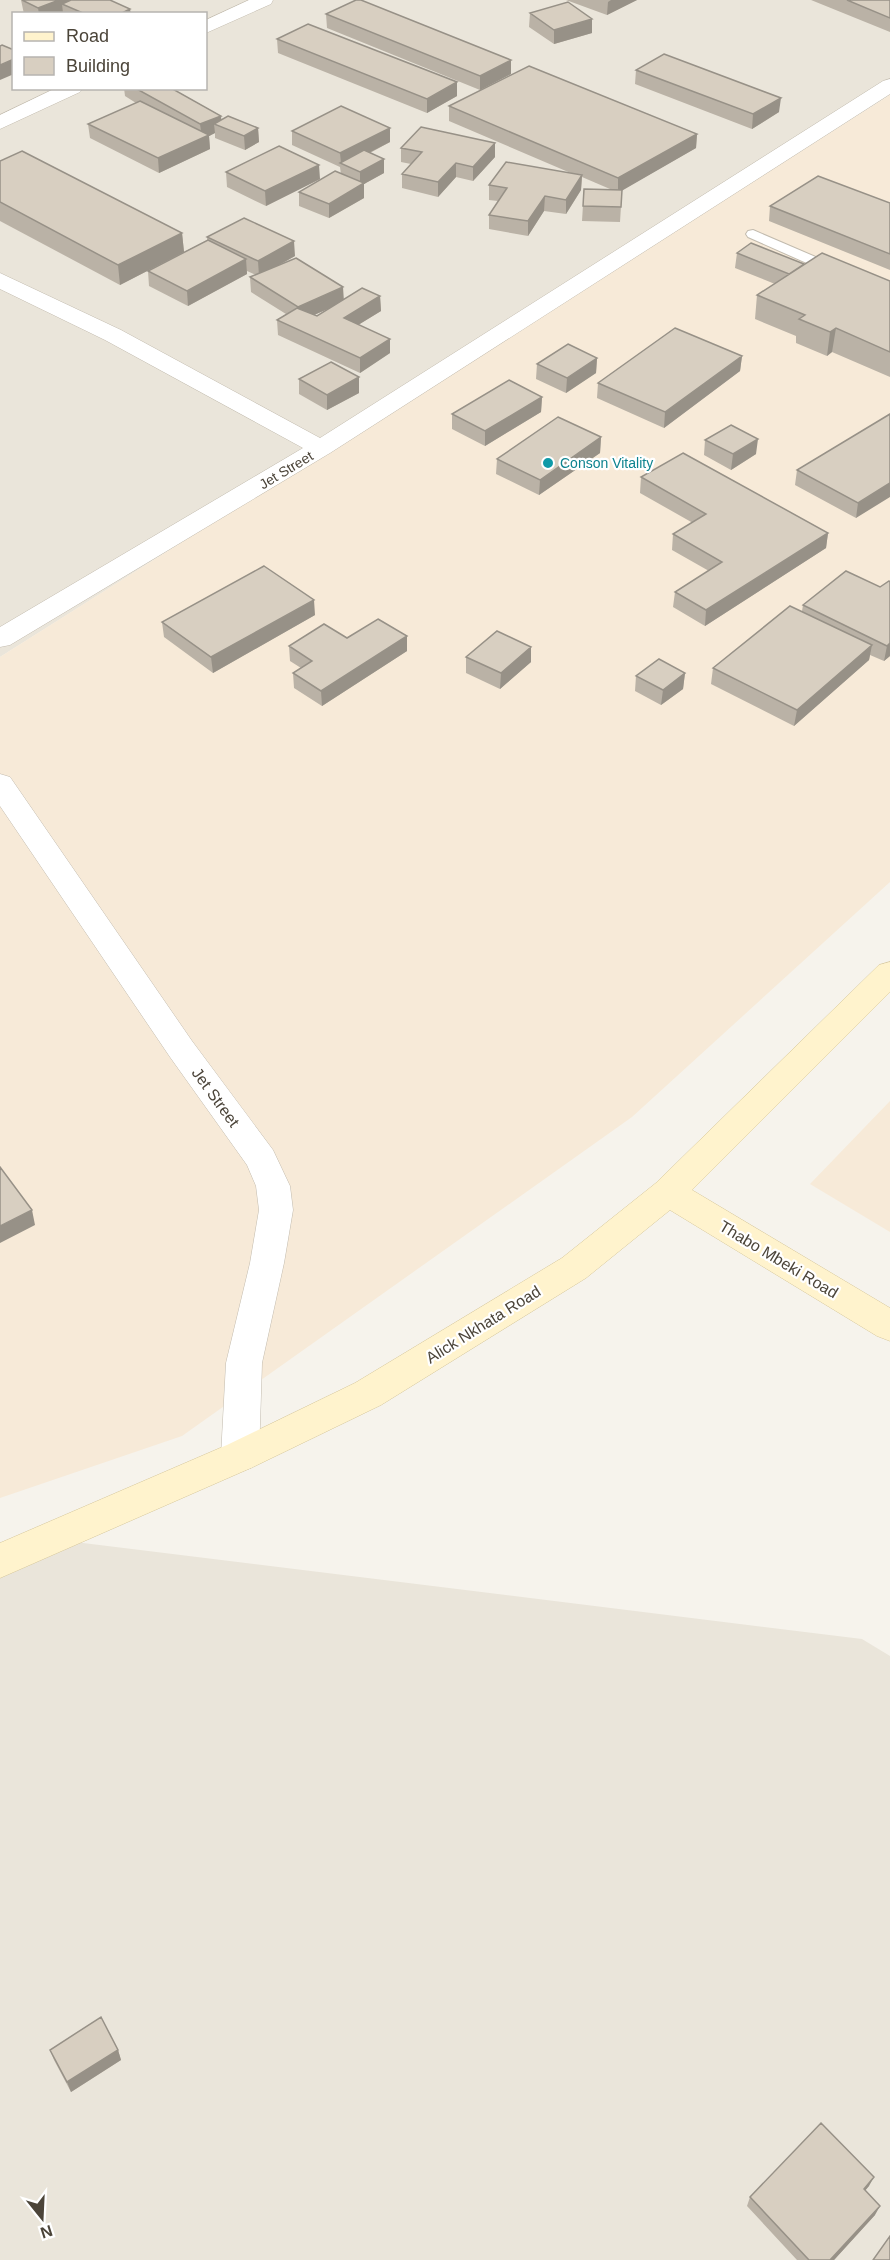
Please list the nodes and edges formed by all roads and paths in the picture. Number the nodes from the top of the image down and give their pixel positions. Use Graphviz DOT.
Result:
graph roads {
  1 [pos="264,0"];
  2 [pos="207,27"];
  3 [pos="890,85"];
  4 [pos="70,90"];
  5 [pos="0,123"];
  6 [pos="753,234"];
  7 [pos="0,280"];
  8 [pos="890,295"];
  9 [pos="321,448"];
  10 [pos="0,639"];
  11 [pos="0,784"];
  12 [pos="890,973"];
  13 [pos="668,1192"];
  14 [pos="890,1326"];
  15 [pos="240,1456"];
  16 [pos="0,1561"];
  1 -- 2 [label="street"];
  3 -- 9 [label="street"];
  4 -- 5 [label="street"];
  6 -- 8 [label="lane"];
  7 -- 9 [label="street, Jet Street"];
  9 -- 10 [label="street, Jet Street"];
  11 -- 15 [label="street, Jet Street"];
  12 -- 13 [label="main road, Alick Nkhata Road"];
  13 -- 14 [label="main road, Thabo Mbeki Road"];
  13 -- 15 [label="main road, Alick Nkhata Road"];
  15 -- 16 [label="main road, Alick Nkhata Road"];
}
